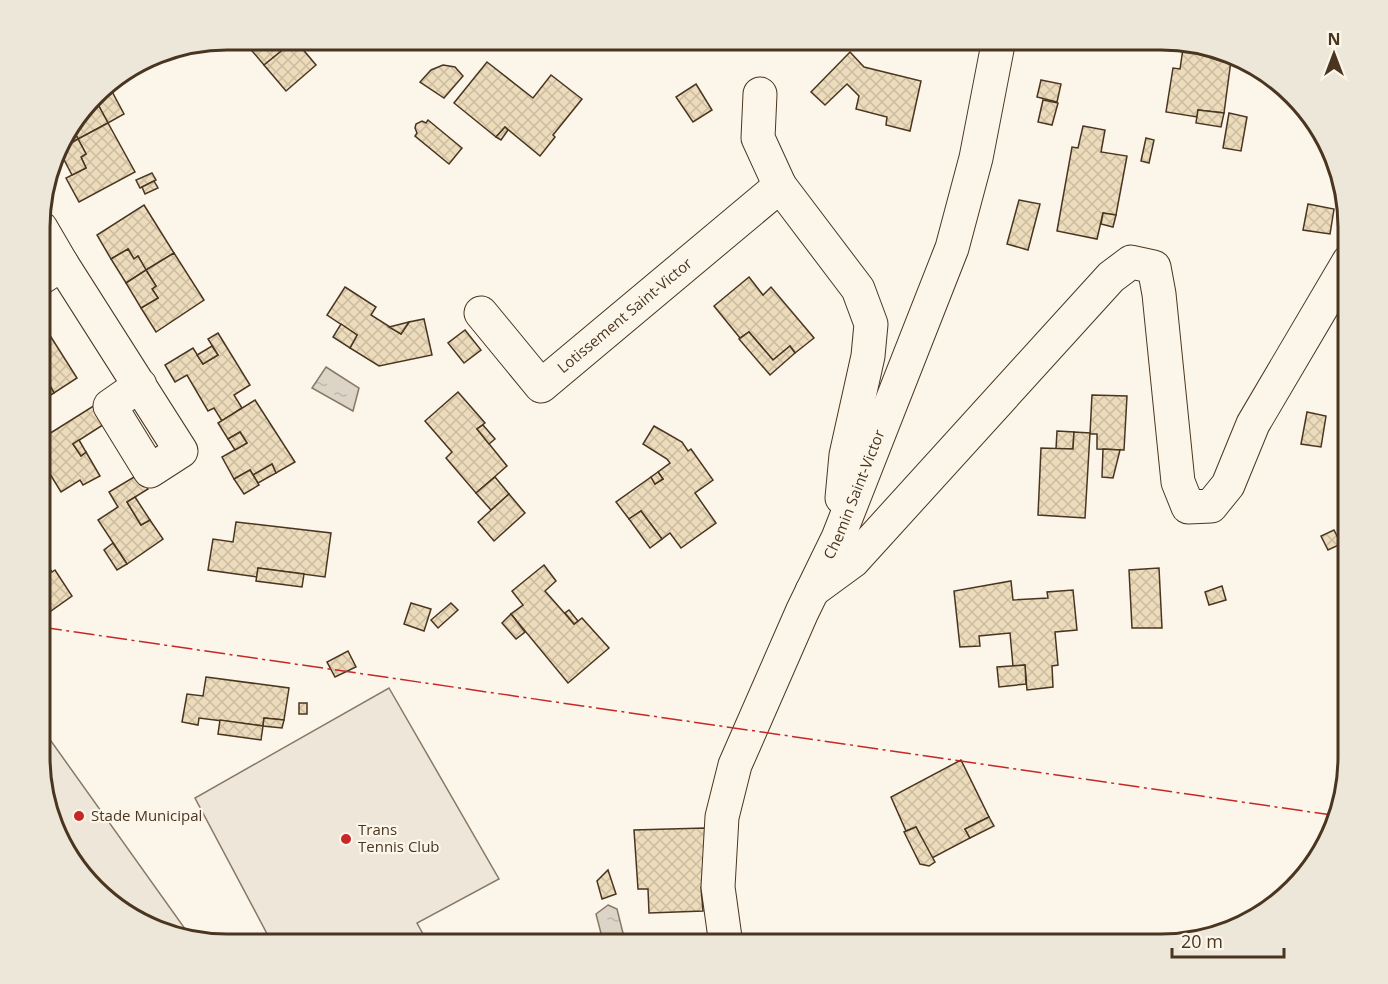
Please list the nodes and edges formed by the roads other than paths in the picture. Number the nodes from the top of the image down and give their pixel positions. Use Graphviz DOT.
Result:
graph roads {
  1 [pos="997,50"];
  2 [pos="760,94"];
  3 [pos="780,186"];
  4 [pos="52,271"];
  5 [pos="1338,280"];
  6 [pos="482,314"];
  7 [pos="140,385"];
  8 [pos="838,538"];
  9 [pos="812,591"];
  10 [pos="724,934"];
  1 -- 8 [label="street, Chemin Saint-Victor"];
  2 -- 3 [label="street"];
  3 -- 6 [label="street, Lotissement Saint-Victor"];
  3 -- 8 [label="street"];
  4 -- 7 [label="street"];
  5 -- 9 [label="street"];
  8 -- 9 [label="street, Chemin Saint-Victor"];
  9 -- 10 [label="street, Chemin Saint-Victor"];
}
